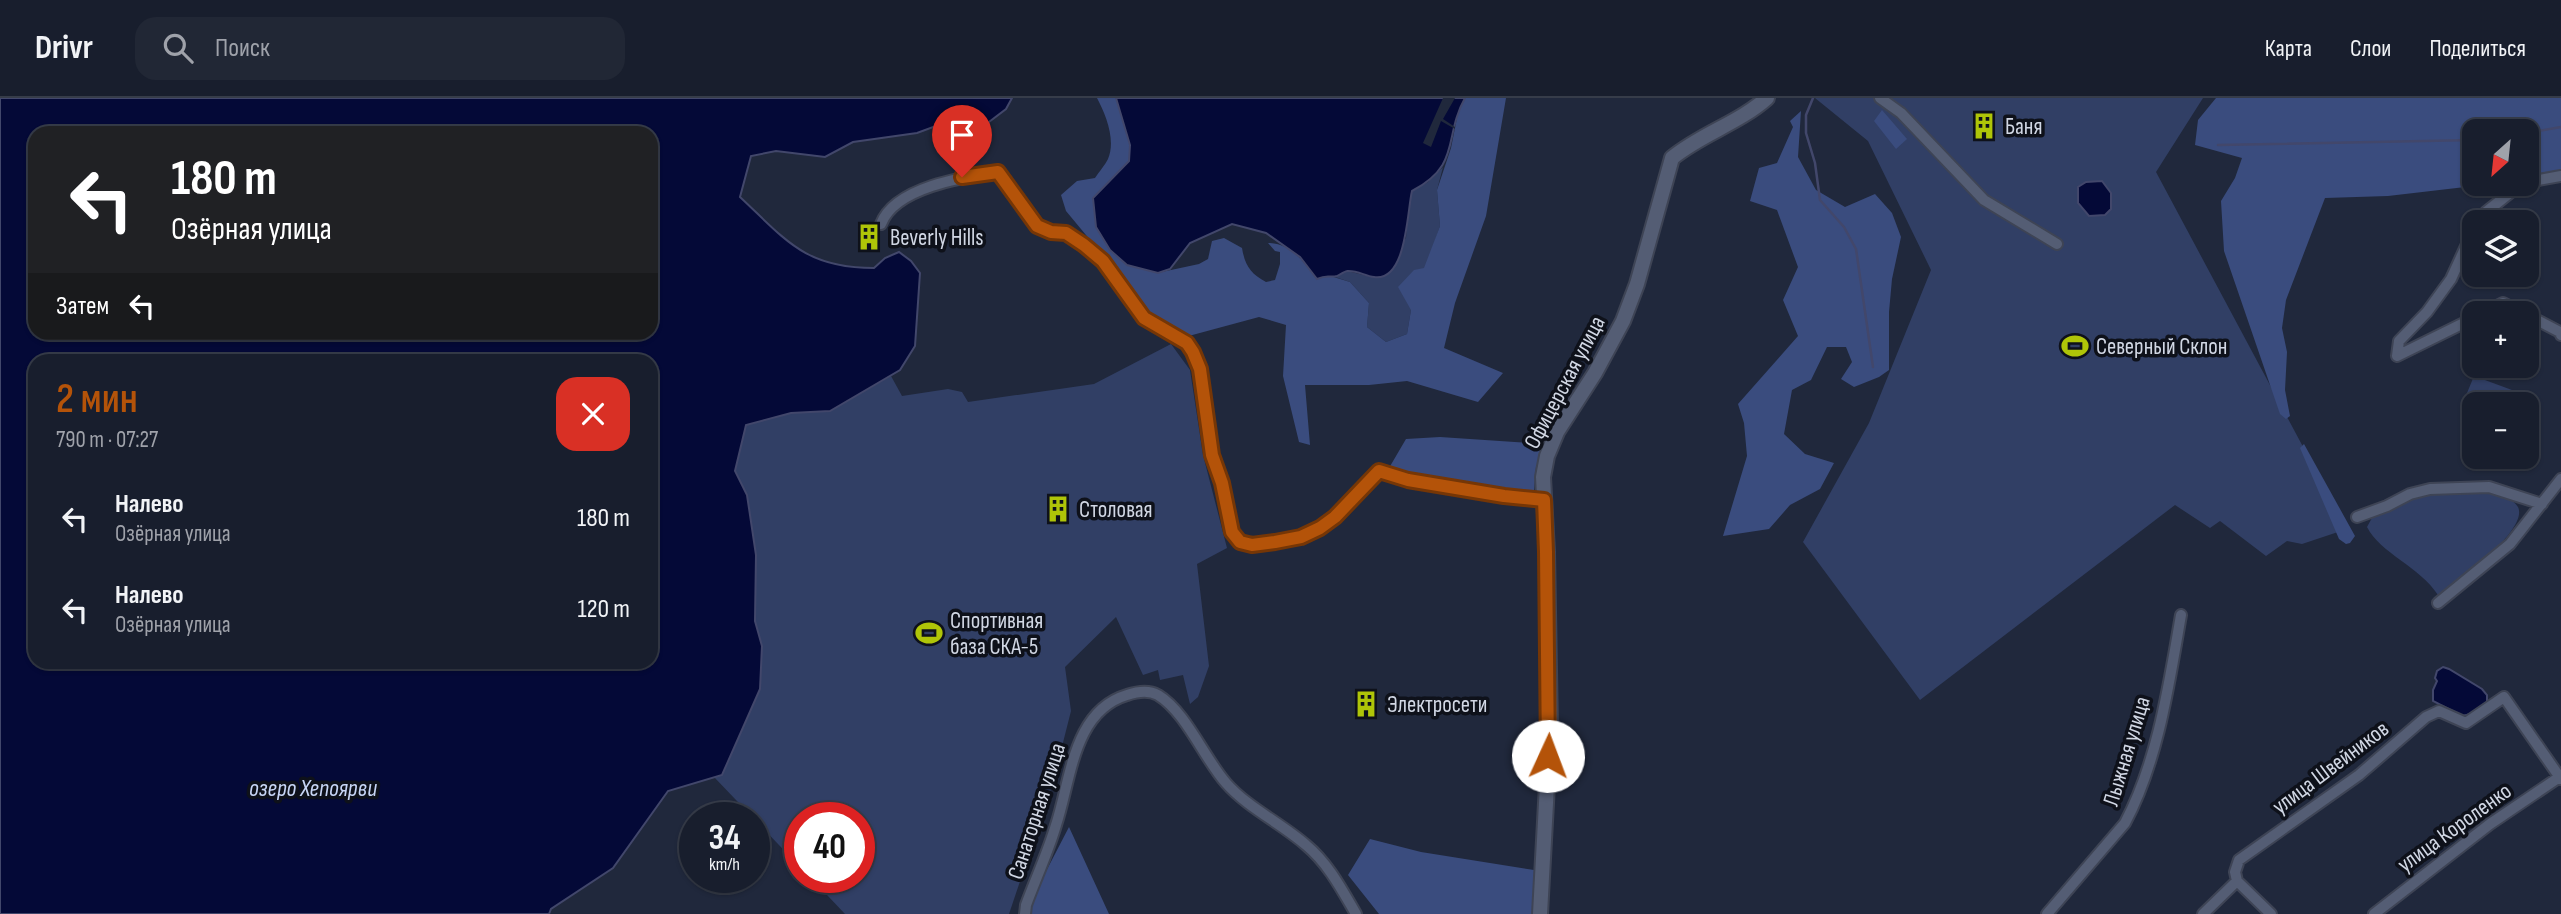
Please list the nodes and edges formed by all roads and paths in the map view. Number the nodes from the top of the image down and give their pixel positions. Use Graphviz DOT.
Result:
graph roads {
  1 [pos="1768,98"];
  2 [pos="1880,98"];
  3 [pos="2561,176"];
  4 [pos="2539,180"];
  5 [pos="2506,196"];
  6 [pos="2488,210"];
  7 [pos="881,223"];
  8 [pos="2057,244"];
  9 [pos="2462,255"];
  10 [pos="2539,321"];
  11 [pos="2462,323"];
  12 [pos="2561,332"];
  13 [pos="2559,487"];
  14 [pos="1544,500"];
  15 [pos="2542,504"];
  16 [pos="2357,517"];
  17 [pos="2438,603"];
  18 [pos="2181,615"];
  19 [pos="2561,777"];
  20 [pos="2236,881"];
  21 [pos="1025,914"];
  22 [pos="1356,914"];
  23 [pos="1539,914"];
  24 [pos="2047,914"];
  25 [pos="2203,914"];
  26 [pos="2271,914"];
  27 [pos="2374,914"];
  1 -- 14 [label="street, Офицерская улица"];
  2 -- 8 [label="street"];
  3 -- 4 [label="street"];
  5 -- 6 [label="street"];
  7 -- 14 [label="street"];
  9 -- 11 [label="street"];
  10 -- 12 [label="street"];
  13 -- 15 [label="street"];
  14 -- 23 [label="street, Офицерская улица"];
  15 -- 16 [label="street"];
  15 -- 17 [label="street"];
  18 -- 24 [label="street, Лыжная улица"];
  19 -- 20 [label="street, улица Швейников"];
  19 -- 27 [label="street, улица Короленко"];
  20 -- 25 [label="street, улица Швейников"];
  20 -- 26 [label="street"];
  21 -- 22 [label="street, Санаторная улица"];
}
